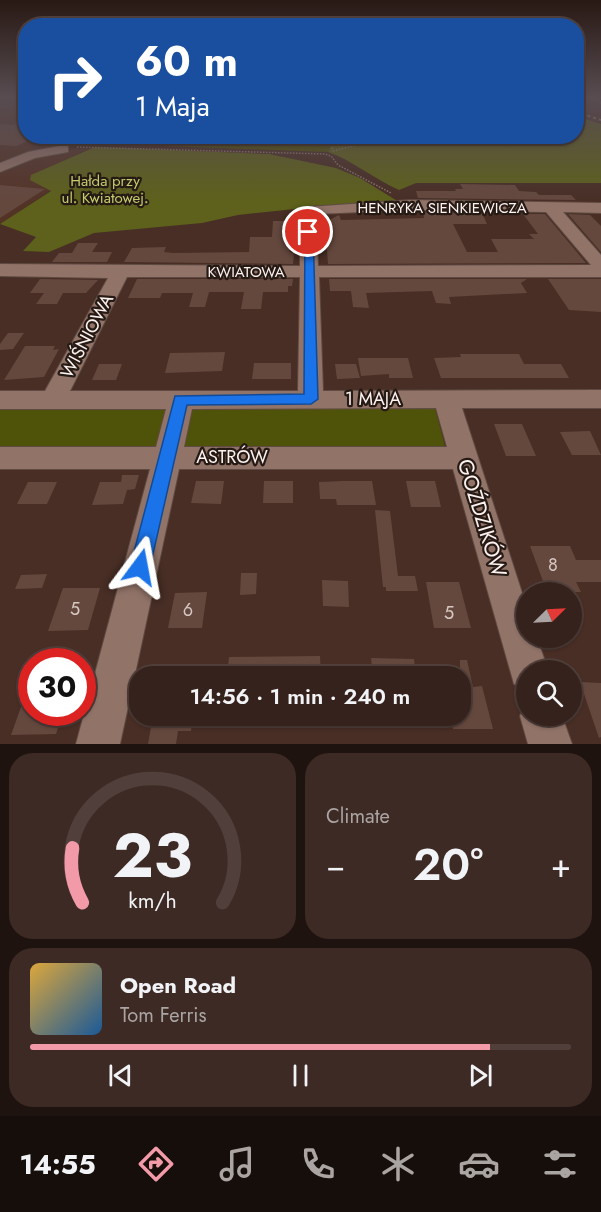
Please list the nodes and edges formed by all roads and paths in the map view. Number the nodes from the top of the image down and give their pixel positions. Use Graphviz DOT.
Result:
graph roads {
  1 [pos="331,144"];
  2 [pos="352,144"];
  3 [pos="64,149"];
  4 [pos="333,151"];
  5 [pos="332,156"];
  6 [pos="0,168"];
  7 [pos="410,205"];
  8 [pos="551,208"];
  9 [pos="601,208"];
  10 [pos="601,266"];
  11 [pos="0,270"];
  12 [pos="601,271"];
  13 [pos="120,272"];
  14 [pos="309,272"];
  15 [pos="311,399"];
  16 [pos="601,399"];
  17 [pos="0,400"];
  18 [pos="53,400"];
  19 [pos="180,400"];
  20 [pos="447,400"];
  21 [pos="167,456"];
  22 [pos="0,458"];
  23 [pos="463,458"];
  24 [pos="525,660"];
  25 [pos="545,726"];
  26 [pos="98,744"];
  27 [pos="550,744"];
  1 -- 4 [label="path"];
  2 -- 4 [label="path"];
  3 -- 5 [label="path"];
  3 -- 6 [label="street"];
  4 -- 5 [label="path"];
  5 -- 7 [label="path"];
  7 -- 8 [label="street, HENRYKA SIENKIEWICZA"];
  7 -- 14 [label="street, HENRYKA SIENKIEWICZA"];
  8 -- 9 [label="street, HENRYKA SIENKIEWICZA"];
  8 -- 10 [label="street"];
  11 -- 13 [label="street, KWIATOWA"];
  12 -- 14 [label="street, KWIATOWA"];
  13 -- 14 [label="street, KWIATOWA"];
  13 -- 18 [label="street, WIŚNIOWA"];
  14 -- 15 [label="street"];
  15 -- 19 [label="street, 1 MAJA"];
  15 -- 20 [label="street, 1 MAJA"];
  16 -- 20 [label="street, 1 MAJA"];
  17 -- 18 [label="street, 1 MAJA"];
  18 -- 19 [label="street, 1 MAJA"];
  19 -- 21 [label="street"];
  20 -- 23 [label="street, GOŹDZIKÓW"];
  21 -- 22 [label="street, ASTRÓW"];
  21 -- 23 [label="street, ASTRÓW"];
  21 -- 26 [label="street"];
  23 -- 24 [label="street, GOŹDZIKÓW"];
  25 -- 27 [label="street"];
}
